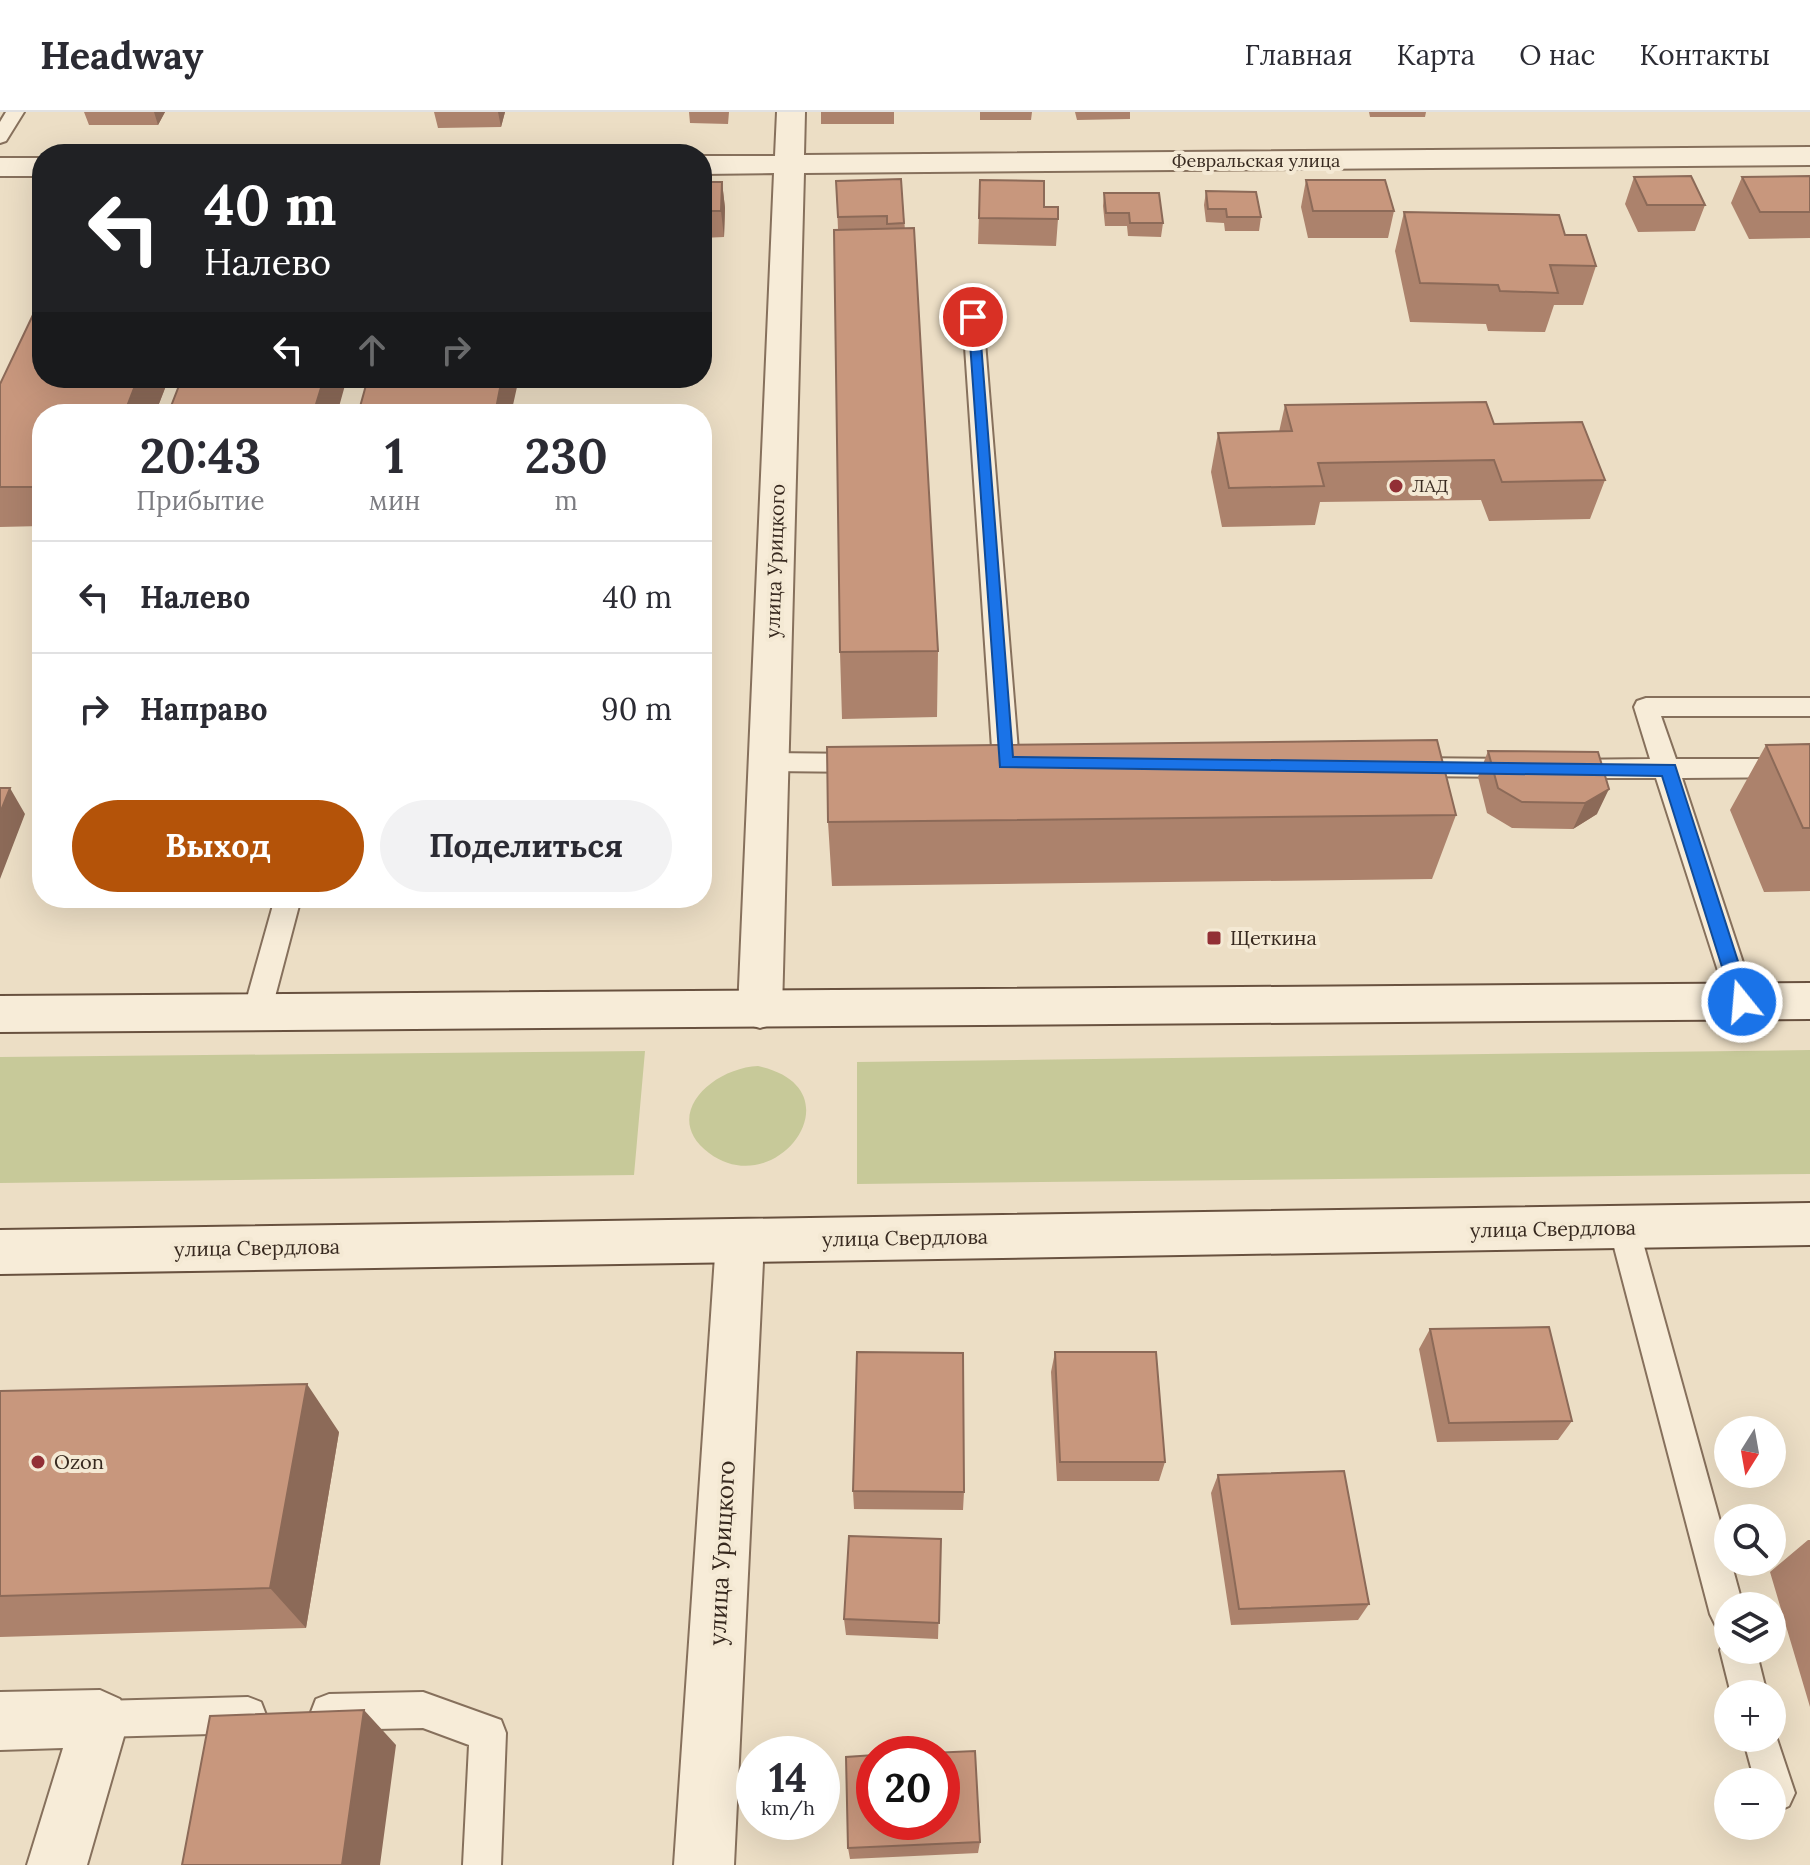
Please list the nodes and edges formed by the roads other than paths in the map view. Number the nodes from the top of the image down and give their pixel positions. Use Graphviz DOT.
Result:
graph roads {
  1 [pos="15,112"];
  2 [pos="791,112"];
  3 [pos="0,137"];
  4 [pos="1810,156"];
  5 [pos="712,165"];
  6 [pos="788,165"];
  7 [pos="0,167"];
  8 [pos="32,167"];
  9 [pos="973,317"];
  10 [pos="1810,707"];
  11 [pos="768,762"];
  12 [pos="895,763"];
  13 [pos="974,763"];
  14 [pos="1006,763"];
  15 [pos="1037,763"];
  16 [pos="1385,767"];
  17 [pos="1810,768"];
  18 [pos="1669,770"];
  19 [pos="285,908"];
  20 [pos="1810,1001"];
  21 [pos="1742,1002"];
  22 [pos="760,1010"];
  23 [pos="257,1012"];
  24 [pos="0,1014"];
  25 [pos="1810,1224"];
  26 [pos="1624,1228"];
  27 [pos="740,1241"];
  28 [pos="0,1252"];
  29 [pos="1722,1592"];
  30 [pos="100,1719"];
  31 [pos="0,1721"];
  32 [pos="57,1865"];
  33 [pos="482,1865"];
  34 [pos="704,1865"];
  1 -- 3 [label="lane"];
  2 -- 6 [label="street, улица Урицкого"];
  4 -- 6 [label="street, Февральская улица"];
  5 -- 6 [label="street, Февральская улица"];
  6 -- 11 [label="street, улица Урицкого"];
  7 -- 8 [label="street"];
  9 -- 14 [label="lane"];
  10 -- 18 [label="lane"];
  11 -- 12 [label="lane"];
  11 -- 22 [label="street, улица Урицкого"];
  13 -- 14 [label="lane"];
  14 -- 15 [label="lane"];
  16 -- 18 [label="lane"];
  17 -- 18 [label="lane"];
  18 -- 21 [label="lane"];
  19 -- 23 [label="lane"];
  20 -- 21 [label="street"];
  21 -- 22 [label="street"];
  22 -- 23 [label="street"];
  23 -- 24 [label="street"];
  25 -- 26 [label="street, улица Свердлова"];
  26 -- 27 [label="street, улица Свердлова"];
  26 -- 29 [label="lane"];
  27 -- 28 [label="street, улица Свердлова"];
  27 -- 34 [label="street, улица Урицкого"];
  30 -- 31 [label="street"];
  30 -- 32 [label="street"];
  30 -- 33 [label="lane"];
}
